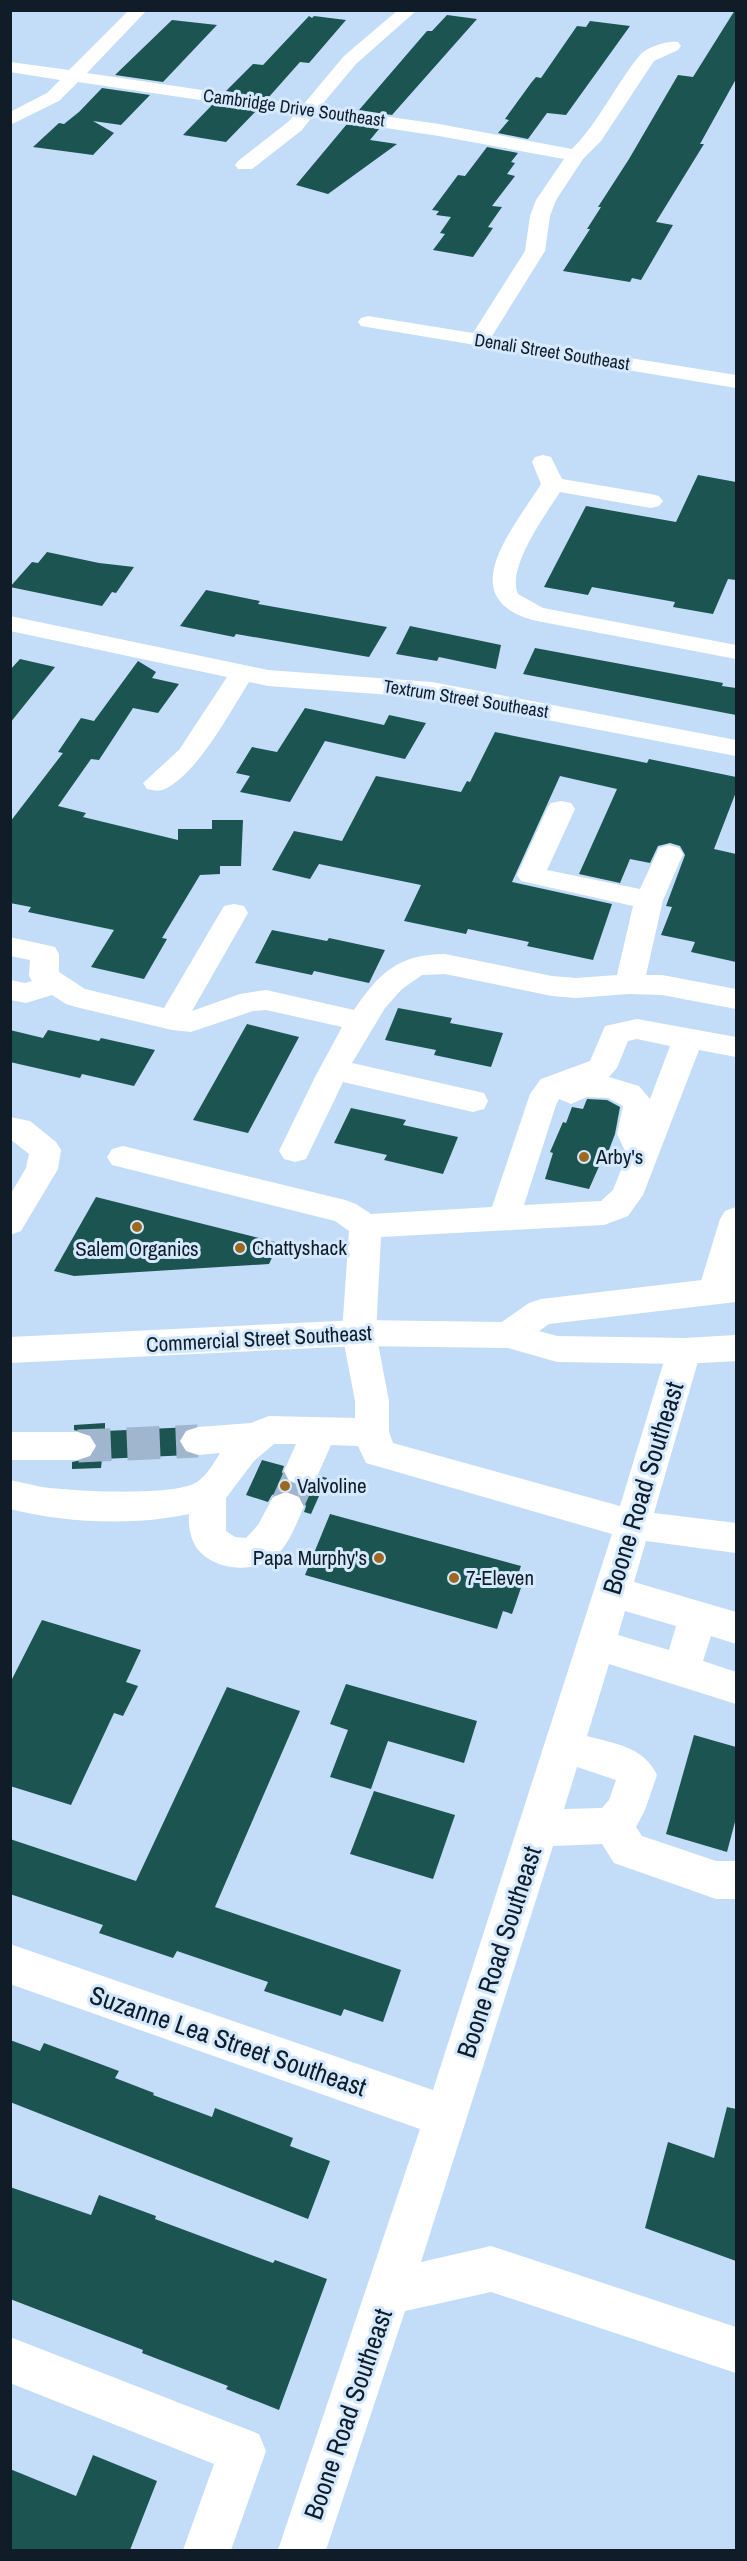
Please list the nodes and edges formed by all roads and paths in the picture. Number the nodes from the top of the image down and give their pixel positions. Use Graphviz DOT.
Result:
graph roads {
  1 [pos="139,10"];
  2 [pos="409,10"];
  3 [pos="672,46"];
  4 [pos="10,67"];
  5 [pos="74,76"];
  6 [pos="307,110"];
  7 [pos="10,120"];
  8 [pos="576,155"];
  9 [pos="245,165"];
  10 [pos="368,322"];
  11 [pos="479,340"];
  12 [pos="736,382"];
  13 [pos="651,501"];
  14 [pos="10,623"];
  15 [pos="736,652"];
  16 [pos="242,673"];
  17 [pos="736,748"];
  18 [pos="156,783"];
  19 [pos="561,809"];
  20 [pos="669,854"];
  21 [pos="649,900"];
  22 [pos="234,913"];
  23 [pos="10,946"];
  24 [pos="56,983"];
  25 [pos="629,984"];
  26 [pos="10,990"];
  27 [pos="736,999"];
  28 [pos="171,1020"];
  29 [pos="359,1022"];
  30 [pos="688,1040"];
  31 [pos="736,1047"];
  32 [pos="334,1070"];
  33 [pos="473,1101"];
  34 [pos="10,1128"];
  35 [pos="295,1151"];
  36 [pos="10,1152"];
  37 [pos="123,1157"];
  38 [pos="642,1157"];
  39 [pos="42,1168"];
  40 [pos="515,1185"];
  41 [pos="504,1218"];
  42 [pos="736,1219"];
  43 [pos="10,1223"];
  44 [pos="365,1226"];
  45 [pos="726,1290"];
  46 [pos="359,1333"];
  47 [pos="508,1335"];
  48 [pos="736,1348"];
  49 [pos="10,1350"];
  50 [pos="684,1350"];
  51 [pos="320,1430"];
  52 [pos="372,1432"];
  53 [pos="254,1437"];
  54 [pos="198,1441"];
  55 [pos="10,1446"];
  56 [pos="78,1446"];
  57 [pos="302,1471"];
  58 [pos="10,1494"];
  59 [pos="208,1494"];
  60 [pos="286,1507"];
  61 [pos="634,1525"];
  62 [pos="736,1538"];
  63 [pos="613,1592"];
  64 [pos="698,1617"];
  65 [pos="736,1628"];
  66 [pos="596,1644"];
  67 [pos="681,1671"];
  68 [pos="736,1688"];
  69 [pos="564,1746"];
  70 [pos="612,1826"];
  71 [pos="538,1828"];
  72 [pos="736,1880"];
  73 [pos="10,1964"];
  74 [pos="446,2116"];
  75 [pos="390,2292"];
  76 [pos="736,2350"];
  77 [pos="10,2360"];
  78 [pos="207,2550"];
  79 [pos="302,2550"];
  1 -- 5 [label="street"];
  2 -- 6 [label="street"];
  3 -- 8 [label="street"];
  4 -- 5 [label="street, Cambridge Drive Southeast"];
  5 -- 6 [label="street, Cambridge Drive Southeast"];
  5 -- 7 [label="street"];
  6 -- 8 [label="street, Cambridge Drive Southeast"];
  6 -- 9 [label="street"];
  8 -- 11 [label="street"];
  10 -- 11 [label="street, Denali Street Southeast"];
  11 -- 12 [label="street, Denali Street Southeast"];
  13 -- 15 [label="street"];
  14 -- 16 [label="street, Textrum Street Southeast"];
  16 -- 17 [label="street, Textrum Street Southeast"];
  16 -- 18 [label="street"];
  19 -- 21 [label="street"];
  20 -- 21 [label="street"];
  21 -- 25 [label="street"];
  22 -- 28 [label="street"];
  23 -- 24 [label="street"];
  24 -- 26 [label="street"];
  24 -- 28 [label="street"];
  25 -- 27 [label="street"];
  25 -- 29 [label="street"];
  28 -- 29 [label="street"];
  29 -- 32 [label="street"];
  30 -- 31 [label="street"];
  30 -- 38 [label="street"];
  30 -- 40 [label="street"];
  32 -- 33 [label="street"];
  32 -- 35 [label="street"];
  34 -- 39 [label="street"];
  36 -- 39 [label="street"];
  37 -- 44 [label="street"];
  38 -- 40 [label="street"];
  38 -- 41 [label="street"];
  39 -- 43 [label="street"];
  40 -- 41 [label="street"];
  41 -- 44 [label="street"];
  42 -- 45 [label="street"];
  44 -- 46 [label="street"];
  45 -- 47 [label="street"];
  46 -- 47 [label="street, Commercial Street Southeast"];
  46 -- 49 [label="street, Commercial Street Southeast"];
  46 -- 52 [label="street"];
  47 -- 50 [label="street, Commercial Street Southeast"];
  48 -- 50 [label="street, Commercial Street Southeast"];
  50 -- 61 [label="street, Boone Road Southeast"];
  51 -- 52 [label="street"];
  51 -- 53 [label="street"];
  51 -- 57 [label="street"];
  52 -- 61 [label="street"];
  53 -- 54 [label="street"];
  53 -- 59 [label="street"];
  55 -- 56 [label="street"];
  58 -- 59 [label="street"];
  59 -- 60 [label="street"];
  61 -- 62 [label="street"];
  61 -- 63 [label="street, Boone Road Southeast"];
  63 -- 64 [label="street"];
  63 -- 66 [label="street, Boone Road Southeast"];
  64 -- 65 [label="street"];
  64 -- 67 [label="street"];
  66 -- 67 [label="street"];
  66 -- 69 [label="street, Boone Road Southeast"];
  67 -- 68 [label="street"];
  69 -- 70 [label="street"];
  69 -- 71 [label="street, Boone Road Southeast"];
  70 -- 71 [label="street"];
  70 -- 72 [label="street"];
  71 -- 74 [label="street, Boone Road Southeast"];
  73 -- 74 [label="street, Suzanne Lea Street Southeast"];
  74 -- 75 [label="street, Boone Road Southeast"];
  75 -- 76 [label="street"];
  75 -- 79 [label="street, Boone Road Southeast"];
  77 -- 78 [label="street"];
}
